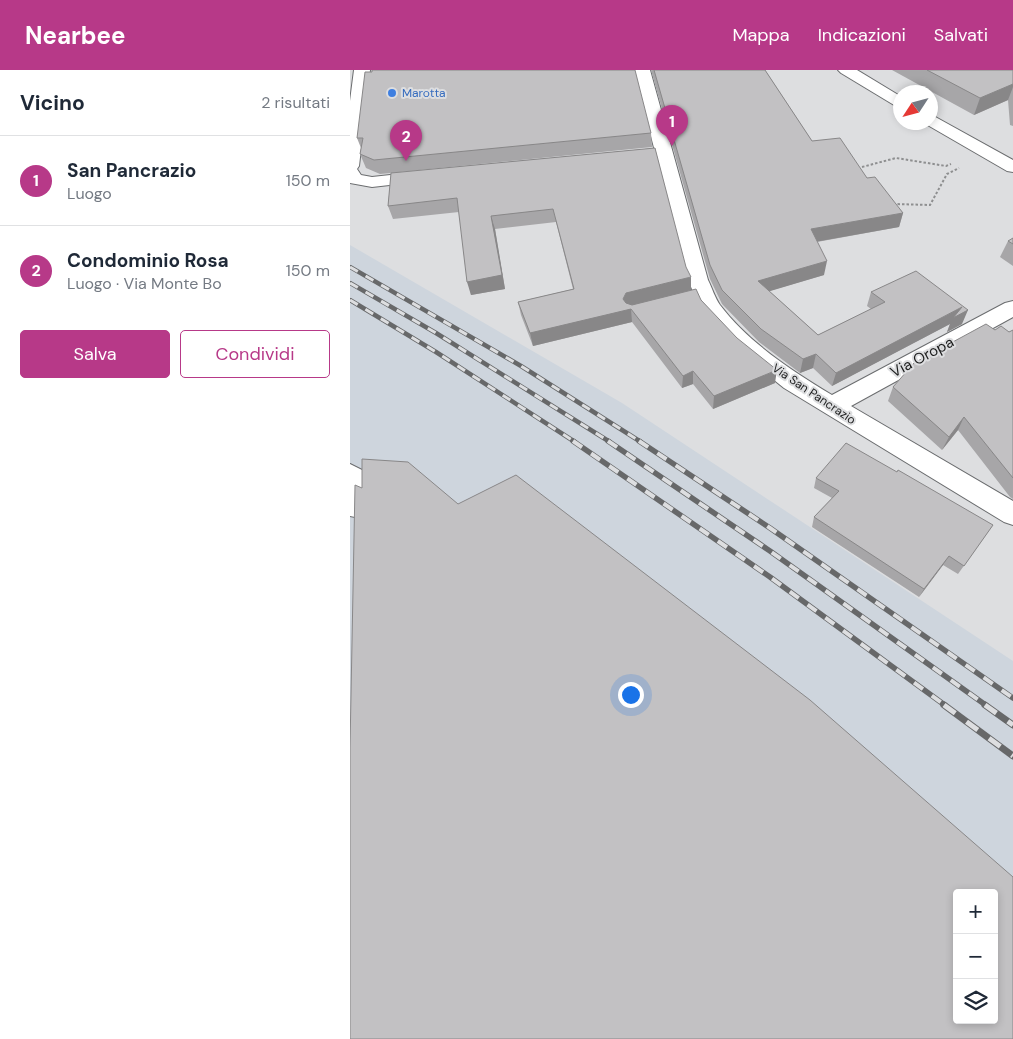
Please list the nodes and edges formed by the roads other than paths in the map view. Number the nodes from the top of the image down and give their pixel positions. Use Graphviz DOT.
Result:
graph roads {
  1 [pos="362,70"];
  2 [pos="642,70"];
  3 [pos="846,70"];
  4 [pos="893,98"];
  5 [pos="938,125"];
  6 [pos="1011,165"];
  7 [pos="350,166"];
  8 [pos="350,172"];
  9 [pos="440,175"];
  10 [pos="1013,308"];
  11 [pos="831,406"];
  12 [pos="350,471"];
  13 [pos="1013,514"];
  14 [pos="355,534"];
  1 -- 7 [label="street"];
  2 -- 11 [label="street, Via San Pancrazio"];
  3 -- 4 [label="street"];
  5 -- 6 [label="street"];
  8 -- 9 [label="street"];
  10 -- 11 [label="street, Via Oropa"];
  11 -- 13 [label="street, Via San Pancrazio"];
  12 -- 14 [label="lane"];
}
